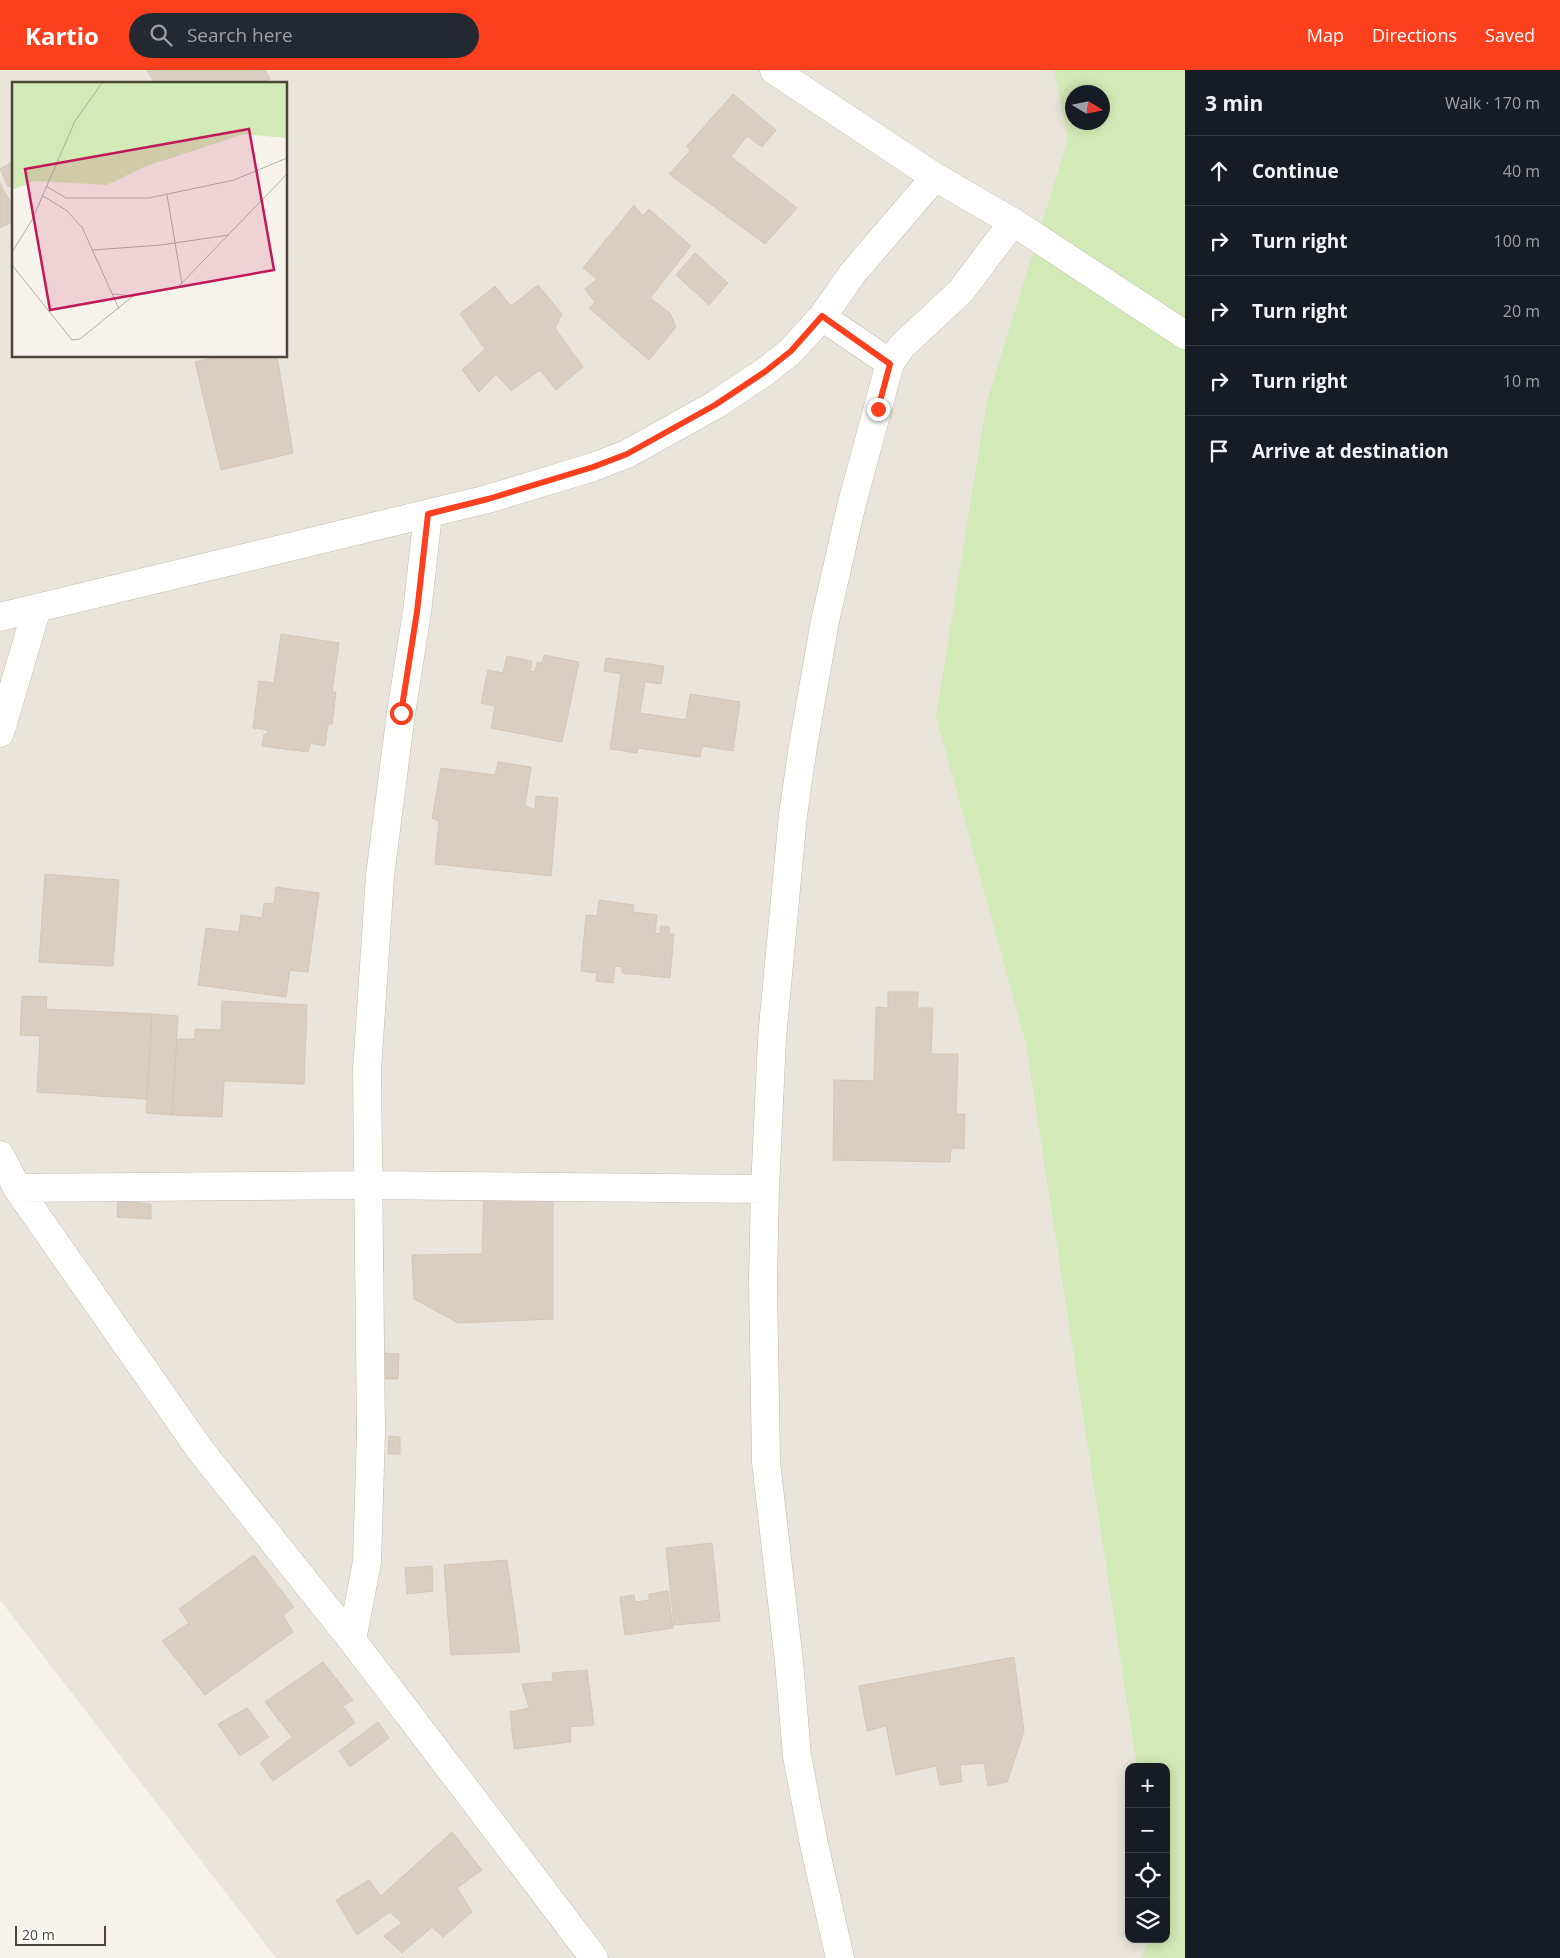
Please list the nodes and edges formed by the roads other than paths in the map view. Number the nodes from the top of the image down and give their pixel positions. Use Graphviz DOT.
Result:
graph roads {
  1 [pos="774,70"];
  2 [pos="935,177"];
  3 [pos="1013,222"];
  4 [pos="822,316"];
  5 [pos="1185,335"];
  6 [pos="890,364"];
  7 [pos="428,514"];
  8 [pos="37,608"];
  9 [pos="0,617"];
  10 [pos="0,733"];
  11 [pos="0,1155"];
  12 [pos="369,1185"];
  13 [pos="17,1188"];
  14 [pos="765,1189"];
  15 [pos="352,1640"];
  16 [pos="594,1958"];
  17 [pos="840,1958"];
  1 -- 2 [label="street"];
  2 -- 3 [label="street"];
  2 -- 4 [label="street"];
  3 -- 5 [label="street"];
  3 -- 6 [label="street"];
  4 -- 6 [label="street"];
  4 -- 7 [label="street"];
  6 -- 14 [label="street"];
  7 -- 8 [label="street"];
  7 -- 12 [label="street"];
  8 -- 9 [label="street"];
  8 -- 10 [label="street"];
  11 -- 13 [label="street"];
  12 -- 13 [label="street"];
  12 -- 14 [label="street"];
  12 -- 15 [label="street"];
  13 -- 15 [label="street"];
  14 -- 17 [label="street"];
  15 -- 16 [label="street"];
}
